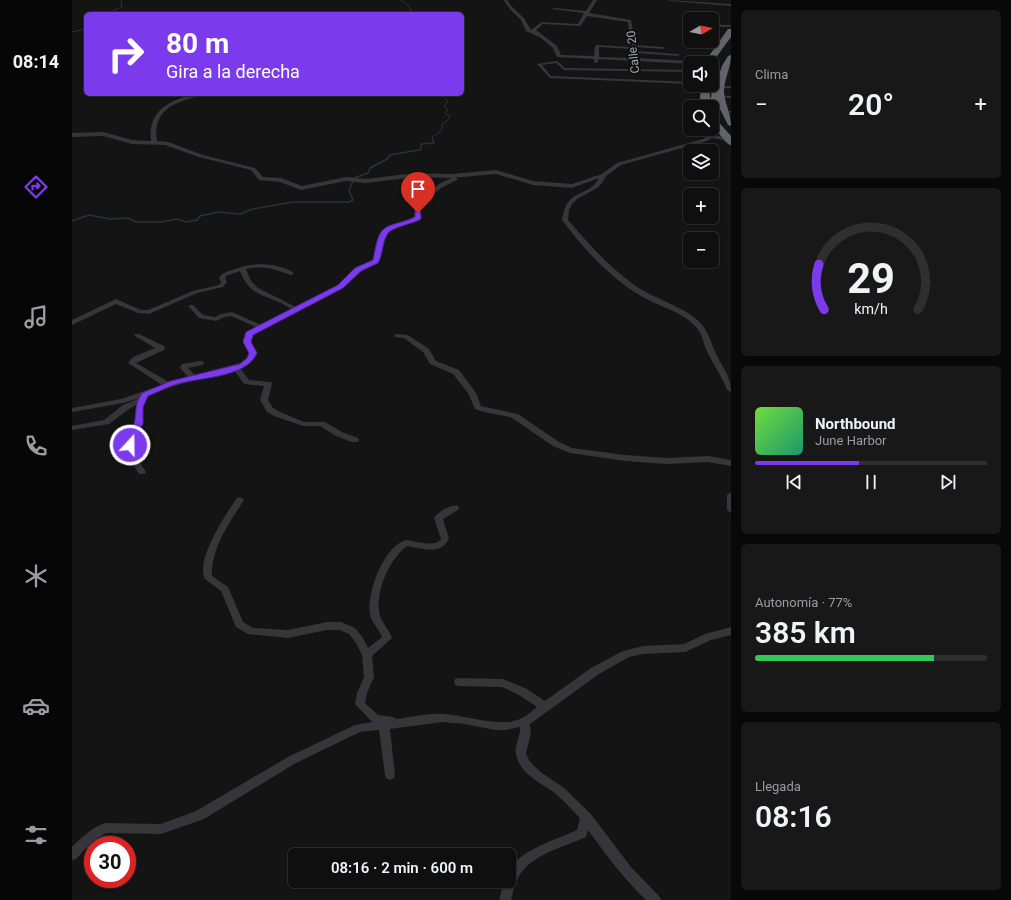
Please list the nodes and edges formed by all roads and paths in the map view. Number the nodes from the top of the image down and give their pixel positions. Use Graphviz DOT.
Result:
graph roads {
  1 [pos="595,0"];
  2 [pos="670,0"];
  3 [pos="506,1"];
  4 [pos="730,5"];
  5 [pos="554,9"];
  6 [pos="586,13"];
  7 [pos="719,23"];
  8 [pos="729,32"];
  9 [pos="540,35"];
  10 [pos="615,47"];
  11 [pos="663,48"];
  12 [pos="633,49"];
  13 [pos="713,56"];
  14 [pos="595,58"];
  15 [pos="615,59"];
  16 [pos="635,60"];
  17 [pos="679,62"];
  18 [pos="683,62"];
  19 [pos="729,66"];
  20 [pos="596,70"];
  21 [pos="636,70"];
  22 [pos="676,71"];
  23 [pos="683,71"];
  24 [pos="596,79"];
  25 [pos="636,80"];
  26 [pos="678,82"];
  27 [pos="683,82"];
  28 [pos="731,87"];
  29 [pos="719,89"];
  30 [pos="704,92"];
  31 [pos="715,92"];
  32 [pos="198,96"];
  33 [pos="731,97"];
  34 [pos="728,112"];
  35 [pos="731,123"];
  36 [pos="720,130"];
  37 [pos="72,135"];
  38 [pos="711,136"];
  39 [pos="154,142"];
  40 [pos="731,143"];
  41 [pos="471,175"];
  42 [pos="604,175"];
  43 [pos="242,268"];
  44 [pos="291,273"];
  45 [pos="191,306"];
  46 [pos="295,309"];
  47 [pos="72,323"];
  48 [pos="261,326"];
  49 [pos="137,335"];
  50 [pos="397,336"];
  51 [pos="200,363"];
  52 [pos="236,368"];
  53 [pos="192,377"];
  54 [pos="168,385"];
  55 [pos="731,390"];
  56 [pos="143,398"];
  57 [pos="72,410"];
  58 [pos="72,428"];
  59 [pos="355,440"];
  60 [pos="731,464"];
  61 [pos="142,472"];
  62 [pos="731,495"];
  63 [pos="240,500"];
  64 [pos="455,508"];
  65 [pos="731,510"];
  66 [pos="731,631"];
  67 [pos="367,655"];
  68 [pos="459,682"];
  69 [pos="546,707"];
  70 [pos="524,722"];
  71 [pos="402,723"];
  72 [pos="384,725"];
  73 [pos="390,775"];
  74 [pos="586,817"];
  75 [pos="72,855"];
  76 [pos="505,900"];
  77 [pos="655,900"];
  1 -- 6 [label="street"];
  2 -- 4 [label="street"];
  3 -- 9 [label="street"];
  5 -- 6 [label="street"];
  6 -- 9 [label="street"];
  6 -- 12 [label="street, Calle 20"];
  7 -- 8 [label="street"];
  8 -- 13 [label="highway"];
  9 -- 14 [label="street"];
  10 -- 12 [label="street"];
  10 -- 14 [label="street"];
  10 -- 15 [label="street"];
  11 -- 12 [label="street"];
  12 -- 16 [label="street, Calle 20"];
  12 -- 17 [label="street"];
  14 -- 15 [label="street"];
  14 -- 20 [label="street"];
  15 -- 16 [label="street"];
  16 -- 17 [label="street"];
  16 -- 21 [label="street, Calle 20"];
  17 -- 18 [label="street"];
  19 -- 29 [label="highway"];
  20 -- 21 [label="street"];
  20 -- 24 [label="street"];
  20 -- 24 [label="street"];
  21 -- 22 [label="street"];
  21 -- 25 [label="street, Calle 20"];
  22 -- 23 [label="street"];
  22 -- 26 [label="street"];
  24 -- 25 [label="street"];
  25 -- 26 [label="street"];
  26 -- 27 [label="street"];
  28 -- 29 [label="street"];
  29 -- 33 [label="street"];
  29 -- 34 [label="highway"];
  30 -- 31 [label="highway"];
  32 -- 39 [label="street"];
  34 -- 35 [label="highway"];
  36 -- 40 [label="highway"];
  37 -- 39 [label="street"];
  38 -- 40 [label="street"];
  38 -- 42 [label="street"];
  39 -- 41 [label="street"];
  41 -- 42 [label="street"];
  41 -- 46 [label="street"];
  42 -- 55 [label="street"];
  43 -- 44 [label="street"];
  43 -- 46 [label="street"];
  43 -- 47 [label="street"];
  45 -- 48 [label="street"];
  46 -- 48 [label="street"];
  48 -- 52 [label="street"];
  49 -- 54 [label="street"];
  50 -- 60 [label="street"];
  51 -- 53 [label="street"];
  52 -- 53 [label="street"];
  52 -- 59 [label="street"];
  53 -- 54 [label="street"];
  54 -- 56 [label="street"];
  56 -- 57 [label="street"];
  56 -- 58 [label="street"];
  56 -- 61 [label="street"];
  62 -- 65 [label="street"];
  63 -- 67 [label="street"];
  64 -- 67 [label="street"];
  66 -- 69 [label="street"];
  67 -- 71 [label="street"];
  68 -- 69 [label="street"];
  69 -- 70 [label="street"];
  70 -- 71 [label="street"];
  70 -- 74 [label="street"];
  71 -- 72 [label="street"];
  72 -- 73 [label="street"];
  72 -- 75 [label="street"];
  74 -- 76 [label="street"];
  74 -- 77 [label="street"];
}
